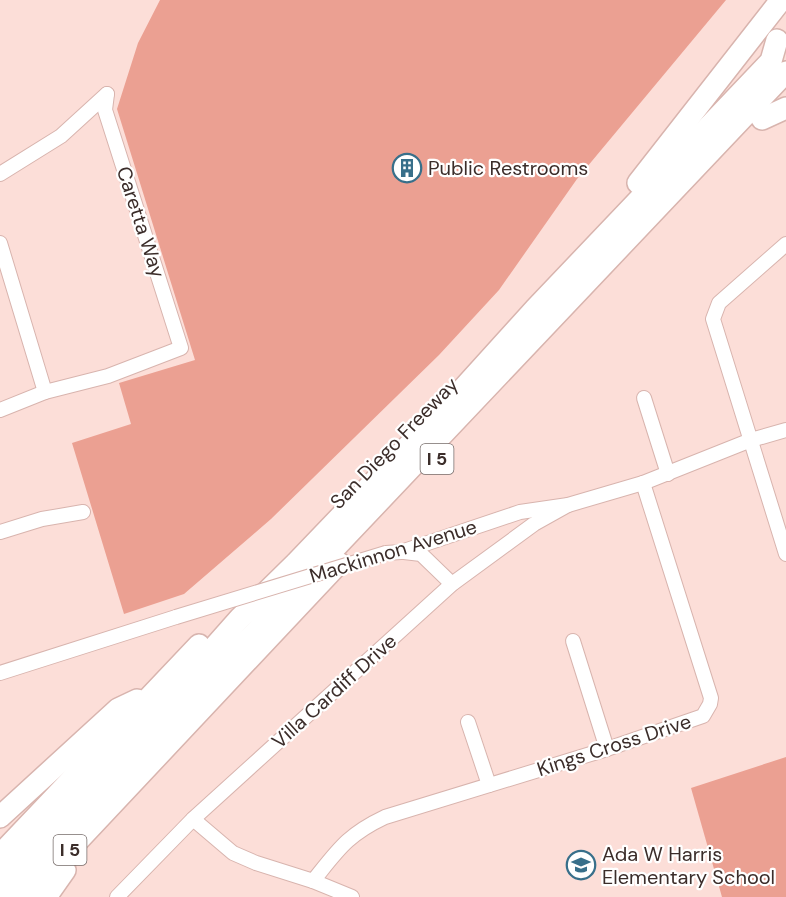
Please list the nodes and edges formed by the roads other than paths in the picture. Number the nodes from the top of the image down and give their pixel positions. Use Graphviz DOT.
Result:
graph roads {
  1 [pos="781,0"];
  2 [pos="782,35"];
  3 [pos="786,72"];
  4 [pos="786,92"];
  5 [pos="786,108"];
  6 [pos="762,118"];
  7 [pos="0,174"];
  8 [pos="609,221"];
  9 [pos="0,243"];
  10 [pos="786,244"];
  11 [pos="45,392"];
  12 [pos="644,398"];
  13 [pos="0,410"];
  14 [pos="786,430"];
  15 [pos="751,440"];
  16 [pos="668,474"];
  17 [pos="643,483"];
  18 [pos="568,505"];
  19 [pos="83,512"];
  20 [pos="0,532"];
  21 [pos="401,552"];
  22 [pos="786,554"];
  23 [pos="452,584"];
  24 [pos="573,641"];
  25 [pos="0,673"];
  26 [pos="153,692"];
  27 [pos="468,722"];
  28 [pos="607,749"];
  29 [pos="489,785"];
  30 [pos="116,802"];
  31 [pos="0,817"];
  32 [pos="193,819"];
  33 [pos="0,855"];
  34 [pos="0,876"];
  35 [pos="313,881"];
  36 [pos="122,895"];
  37 [pos="4,897"];
  38 [pos="25,897"];
  39 [pos="46,897"];
  40 [pos="352,897"];
  1 -- 8 [label="highway"];
  2 -- 8 [label="highway, San Diego Freeway / I 5"];
  2 -- 34 [label="highway"];
  3 -- 37 [label="highway"];
  4 -- 6 [label="highway, I 5"];
  5 -- 6 [label="highway"];
  6 -- 30 [label="highway, I 5"];
  7 -- 11 [label="street, Caretta Way"];
  8 -- 26 [label="highway, San Diego Freeway / I 5"];
  9 -- 11 [label="street"];
  10 -- 15 [label="street"];
  11 -- 13 [label="street"];
  12 -- 16 [label="street"];
  14 -- 15 [label="street, Mackinnon Avenue"];
  15 -- 16 [label="street, Mackinnon Avenue"];
  15 -- 22 [label="street"];
  16 -- 17 [label="street, Mackinnon Avenue"];
  17 -- 18 [label="street, Mackinnon Avenue"];
  17 -- 28 [label="street, Kings Cross Drive"];
  18 -- 21 [label="street, Mackinnon Avenue"];
  18 -- 23 [label="street, Villa Cardiff Drive"];
  19 -- 20 [label="street"];
  21 -- 23 [label="street"];
  21 -- 25 [label="street, Mackinnon Avenue, bridge"];
  23 -- 32 [label="street, Villa Cardiff Drive"];
  24 -- 28 [label="street"];
  26 -- 31 [label="highway"];
  26 -- 33 [label="highway, San Diego Freeway / I 5"];
  27 -- 29 [label="street"];
  28 -- 29 [label="street, Kings Cross Drive"];
  29 -- 35 [label="street, Kings Cross Drive"];
  30 -- 38 [label="highway, I 5"];
  30 -- 39 [label="highway"];
  32 -- 35 [label="street"];
  32 -- 36 [label="street, Villa Cardiff Drive"];
  35 -- 40 [label="street"];
}
